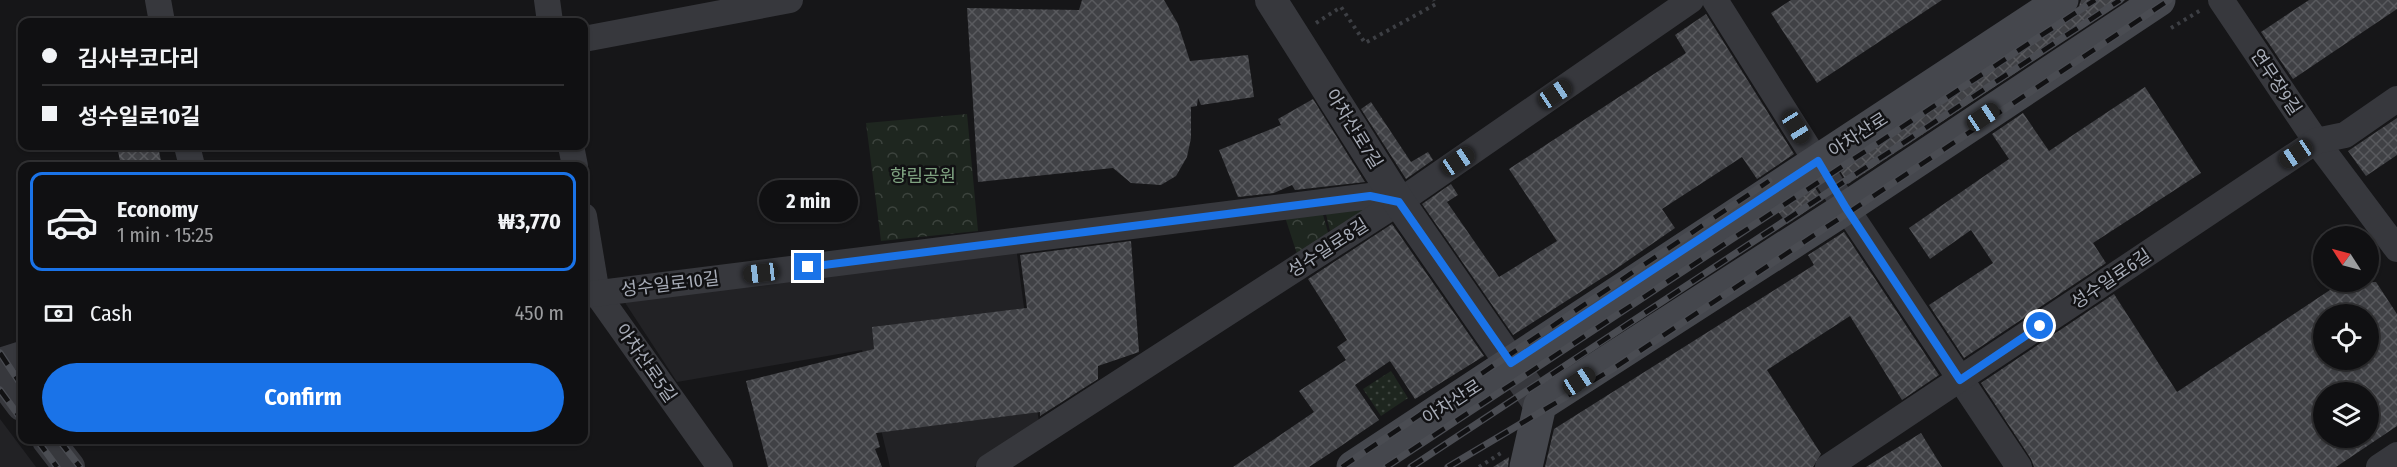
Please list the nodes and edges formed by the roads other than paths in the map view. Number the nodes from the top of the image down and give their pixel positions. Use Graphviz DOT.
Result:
graph roads {
  1 [pos="158,0"];
  2 [pos="547,0"];
  3 [pos="790,0"];
  4 [pos="1271,0"];
  5 [pos="1691,0"];
  6 [pos="1715,0"];
  7 [pos="2062,0"];
  8 [pos="2159,0"];
  9 [pos="2221,0"];
  10 [pos="161,18"];
  11 [pos="549,18"];
  12 [pos="588,38"];
  13 [pos="2397,99"];
  14 [pos="2316,141"];
  15 [pos="1832,184"];
  16 [pos="1399,202"];
  17 [pos="2397,249"];
  18 [pos="588,268"];
  19 [pos="590,294"];
  20 [pos="18,355"];
  21 [pos="0,361"];
  22 [pos="1511,363"];
  23 [pos="0,375"];
  24 [pos="1960,380"];
  25 [pos="18,400"];
  26 [pos="1540,405"];
  27 [pos="51,444"];
  28 [pos="2397,455"];
  29 [pos="69,467"];
  30 [pos="720,467"];
  31 [pos="989,467"];
  32 [pos="1353,467"];
  33 [pos="1526,467"];
  34 [pos="1828,467"];
  35 [pos="2019,467"];
  36 [pos="2379,467"];
  1 -- 10 [label="street"];
  2 -- 11 [label="street"];
  3 -- 12 [label="street"];
  4 -- 16 [label="street, 아차산로7길"];
  5 -- 16 [label="street, 성수일로8길"];
  6 -- 15 [label="street"];
  7 -- 15 [label="main road, 아차산로"];
  8 -- 15 [label="main road, 아차산로"];
  9 -- 14 [label="street, 연무장9길"];
  13 -- 14 [label="street, 성수일로6길"];
  14 -- 17 [label="street, 연무장9길"];
  14 -- 24 [label="street, 성수일로6길"];
  15 -- 22 [label="main road, 아차산로"];
  15 -- 24 [label="street"];
  15 -- 26 [label="main road, 아차산로"];
  16 -- 19 [label="street, 성수일로10길"];
  16 -- 22 [label="street, 아차산로7길"];
  16 -- 31 [label="street, 성수일로8길"];
  18 -- 19 [label="street, 아차산로5길"];
  19 -- 30 [label="street, 아차산로5길"];
  20 -- 21 [label="street"];
  22 -- 26 [label="street, 아차산로7길"];
  22 -- 32 [label="main road, 아차산로"];
  23 -- 25 [label="street"];
  24 -- 34 [label="street, 성수일로6길"];
  24 -- 35 [label="street"];
  26 -- 33 [label="main road"];
  27 -- 29 [label="street"];
  28 -- 36 [label="street"];
}
